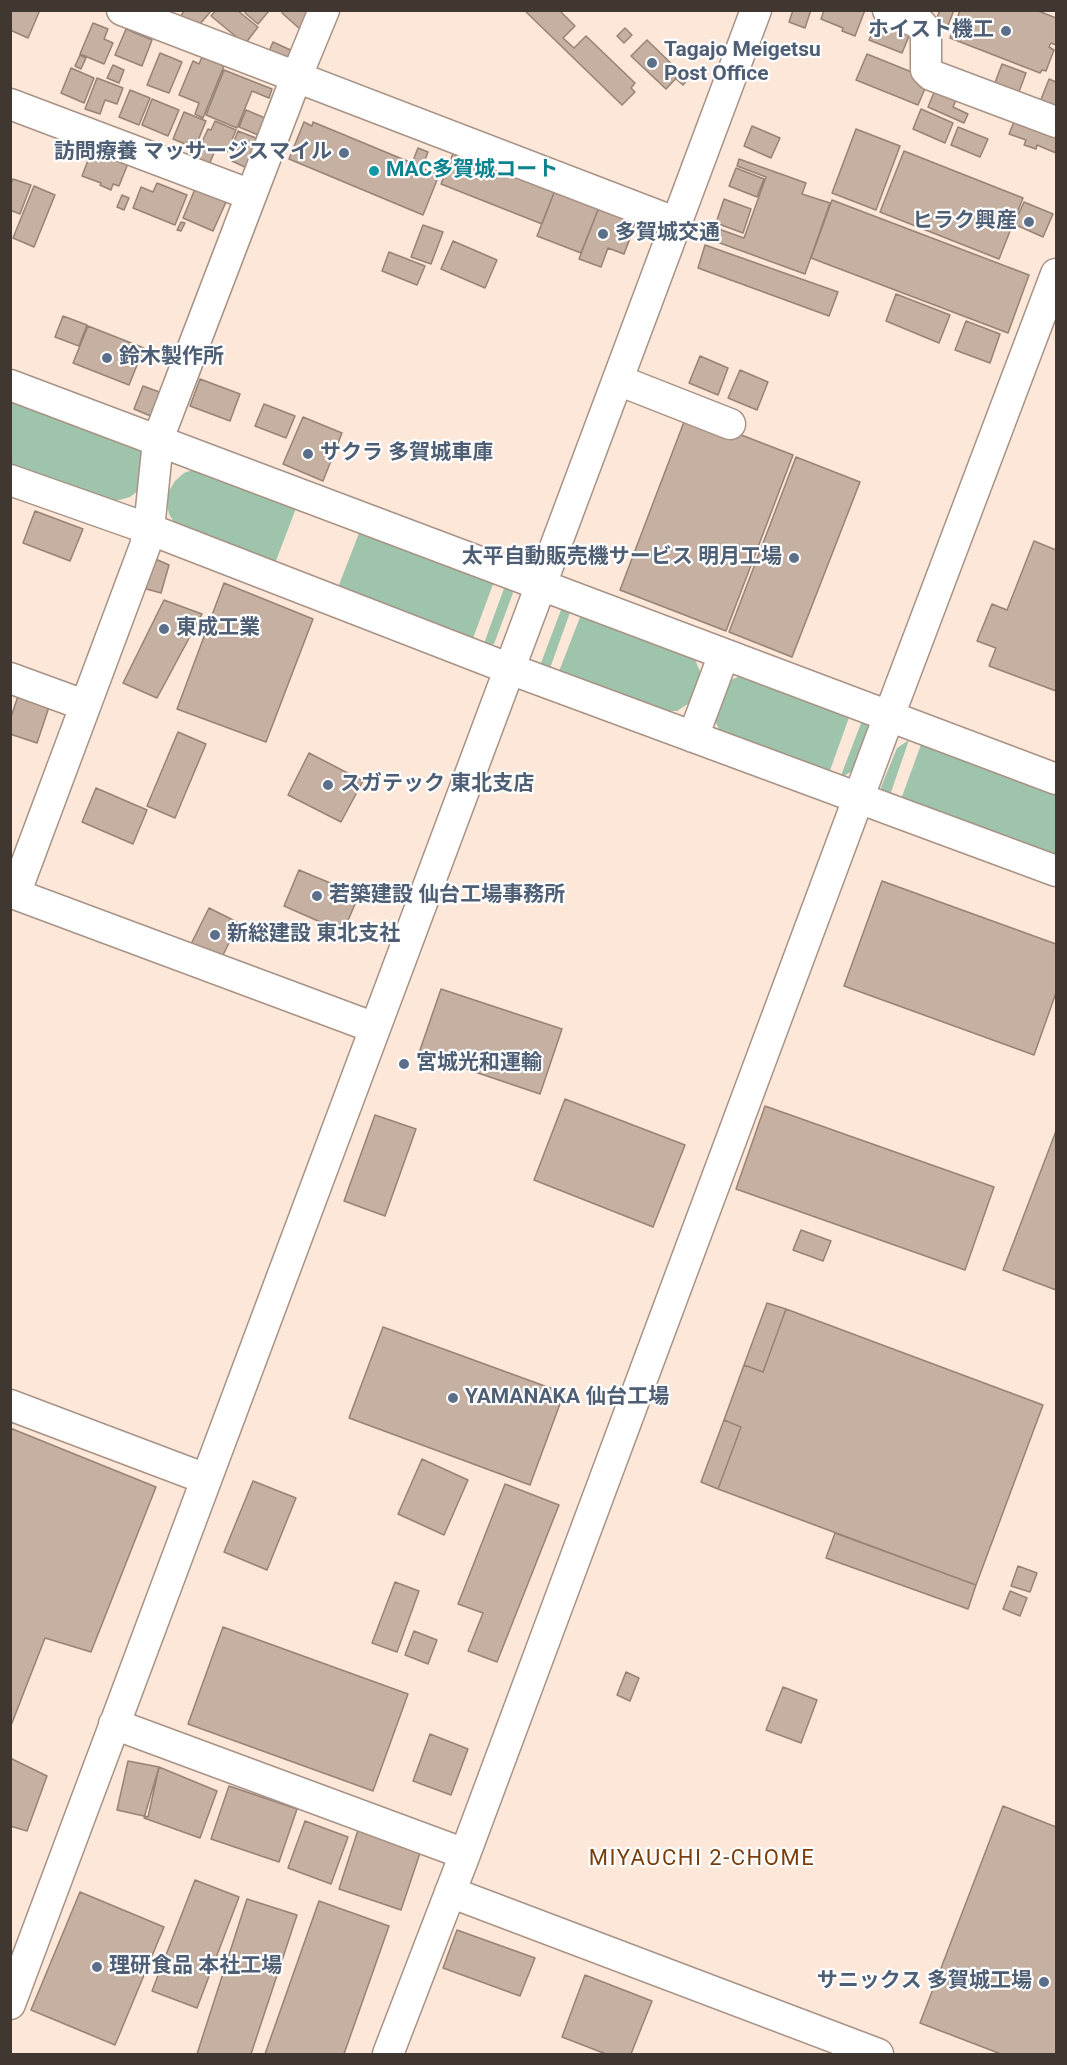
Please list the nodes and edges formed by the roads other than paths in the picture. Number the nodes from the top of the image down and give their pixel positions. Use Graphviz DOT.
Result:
graph roads {
  1 [pos="122,10"];
  2 [pos="324,10"];
  3 [pos="756,10"];
  4 [pos="888,10"];
  5 [pos="296,78"];
  6 [pos="10,104"];
  7 [pos="1056,122"];
  8 [pos="251,195"];
  9 [pos="676,223"];
  10 [pos="1056,274"];
  11 [pos="618,380"];
  12 [pos="10,385"];
  13 [pos="730,424"];
  14 [pos="158,441"];
  15 [pos="12,485"];
  16 [pos="149,530"];
  17 [pos="541,586"];
  18 [pos="724,654"];
  19 [pos="510,669"];
  20 [pos="10,678"];
  21 [pos="84,705"];
  22 [pos="889,716"];
  23 [pos="693,736"];
  24 [pos="1056,779"];
  25 [pos="859,798"];
  26 [pos="21,847"];
  27 [pos="1056,871"];
  28 [pos="375,1028"];
  29 [pos="10,1405"];
  30 [pos="206,1479"];
  31 [pos="114,1724"];
  32 [pos="465,1854"];
  33 [pos="450,1892"];
  34 [pos="10,2004"];
  35 [pos="388,2055"];
  36 [pos="878,2055"];
  1 -- 5 [label="street"];
  2 -- 5 [label="street"];
  3 -- 9 [label="street"];
  4 -- 7 [label="street"];
  5 -- 8 [label="street"];
  5 -- 9 [label="street"];
  6 -- 8 [label="street"];
  8 -- 14 [label="street"];
  9 -- 11 [label="street"];
  10 -- 22 [label="street"];
  11 -- 13 [label="street"];
  11 -- 17 [label="street"];
  12 -- 14 [label="street"];
  14 -- 16 [label="street"];
  14 -- 17 [label="street"];
  15 -- 16 [label="street"];
  16 -- 19 [label="street"];
  16 -- 21 [label="street"];
  17 -- 18 [label="street"];
  17 -- 19 [label="street"];
  18 -- 22 [label="street"];
  18 -- 23 [label="street"];
  19 -- 23 [label="street"];
  19 -- 28 [label="street"];
  20 -- 21 [label="street"];
  21 -- 26 [label="street"];
  22 -- 24 [label="street"];
  22 -- 25 [label="street"];
  23 -- 25 [label="street"];
  25 -- 27 [label="street"];
  25 -- 32 [label="street"];
  26 -- 28 [label="street"];
  28 -- 30 [label="street"];
  29 -- 30 [label="street"];
  30 -- 31 [label="street"];
  31 -- 32 [label="street"];
  31 -- 34 [label="street"];
  32 -- 33 [label="street"];
  33 -- 35 [label="street"];
  33 -- 36 [label="street"];
}
